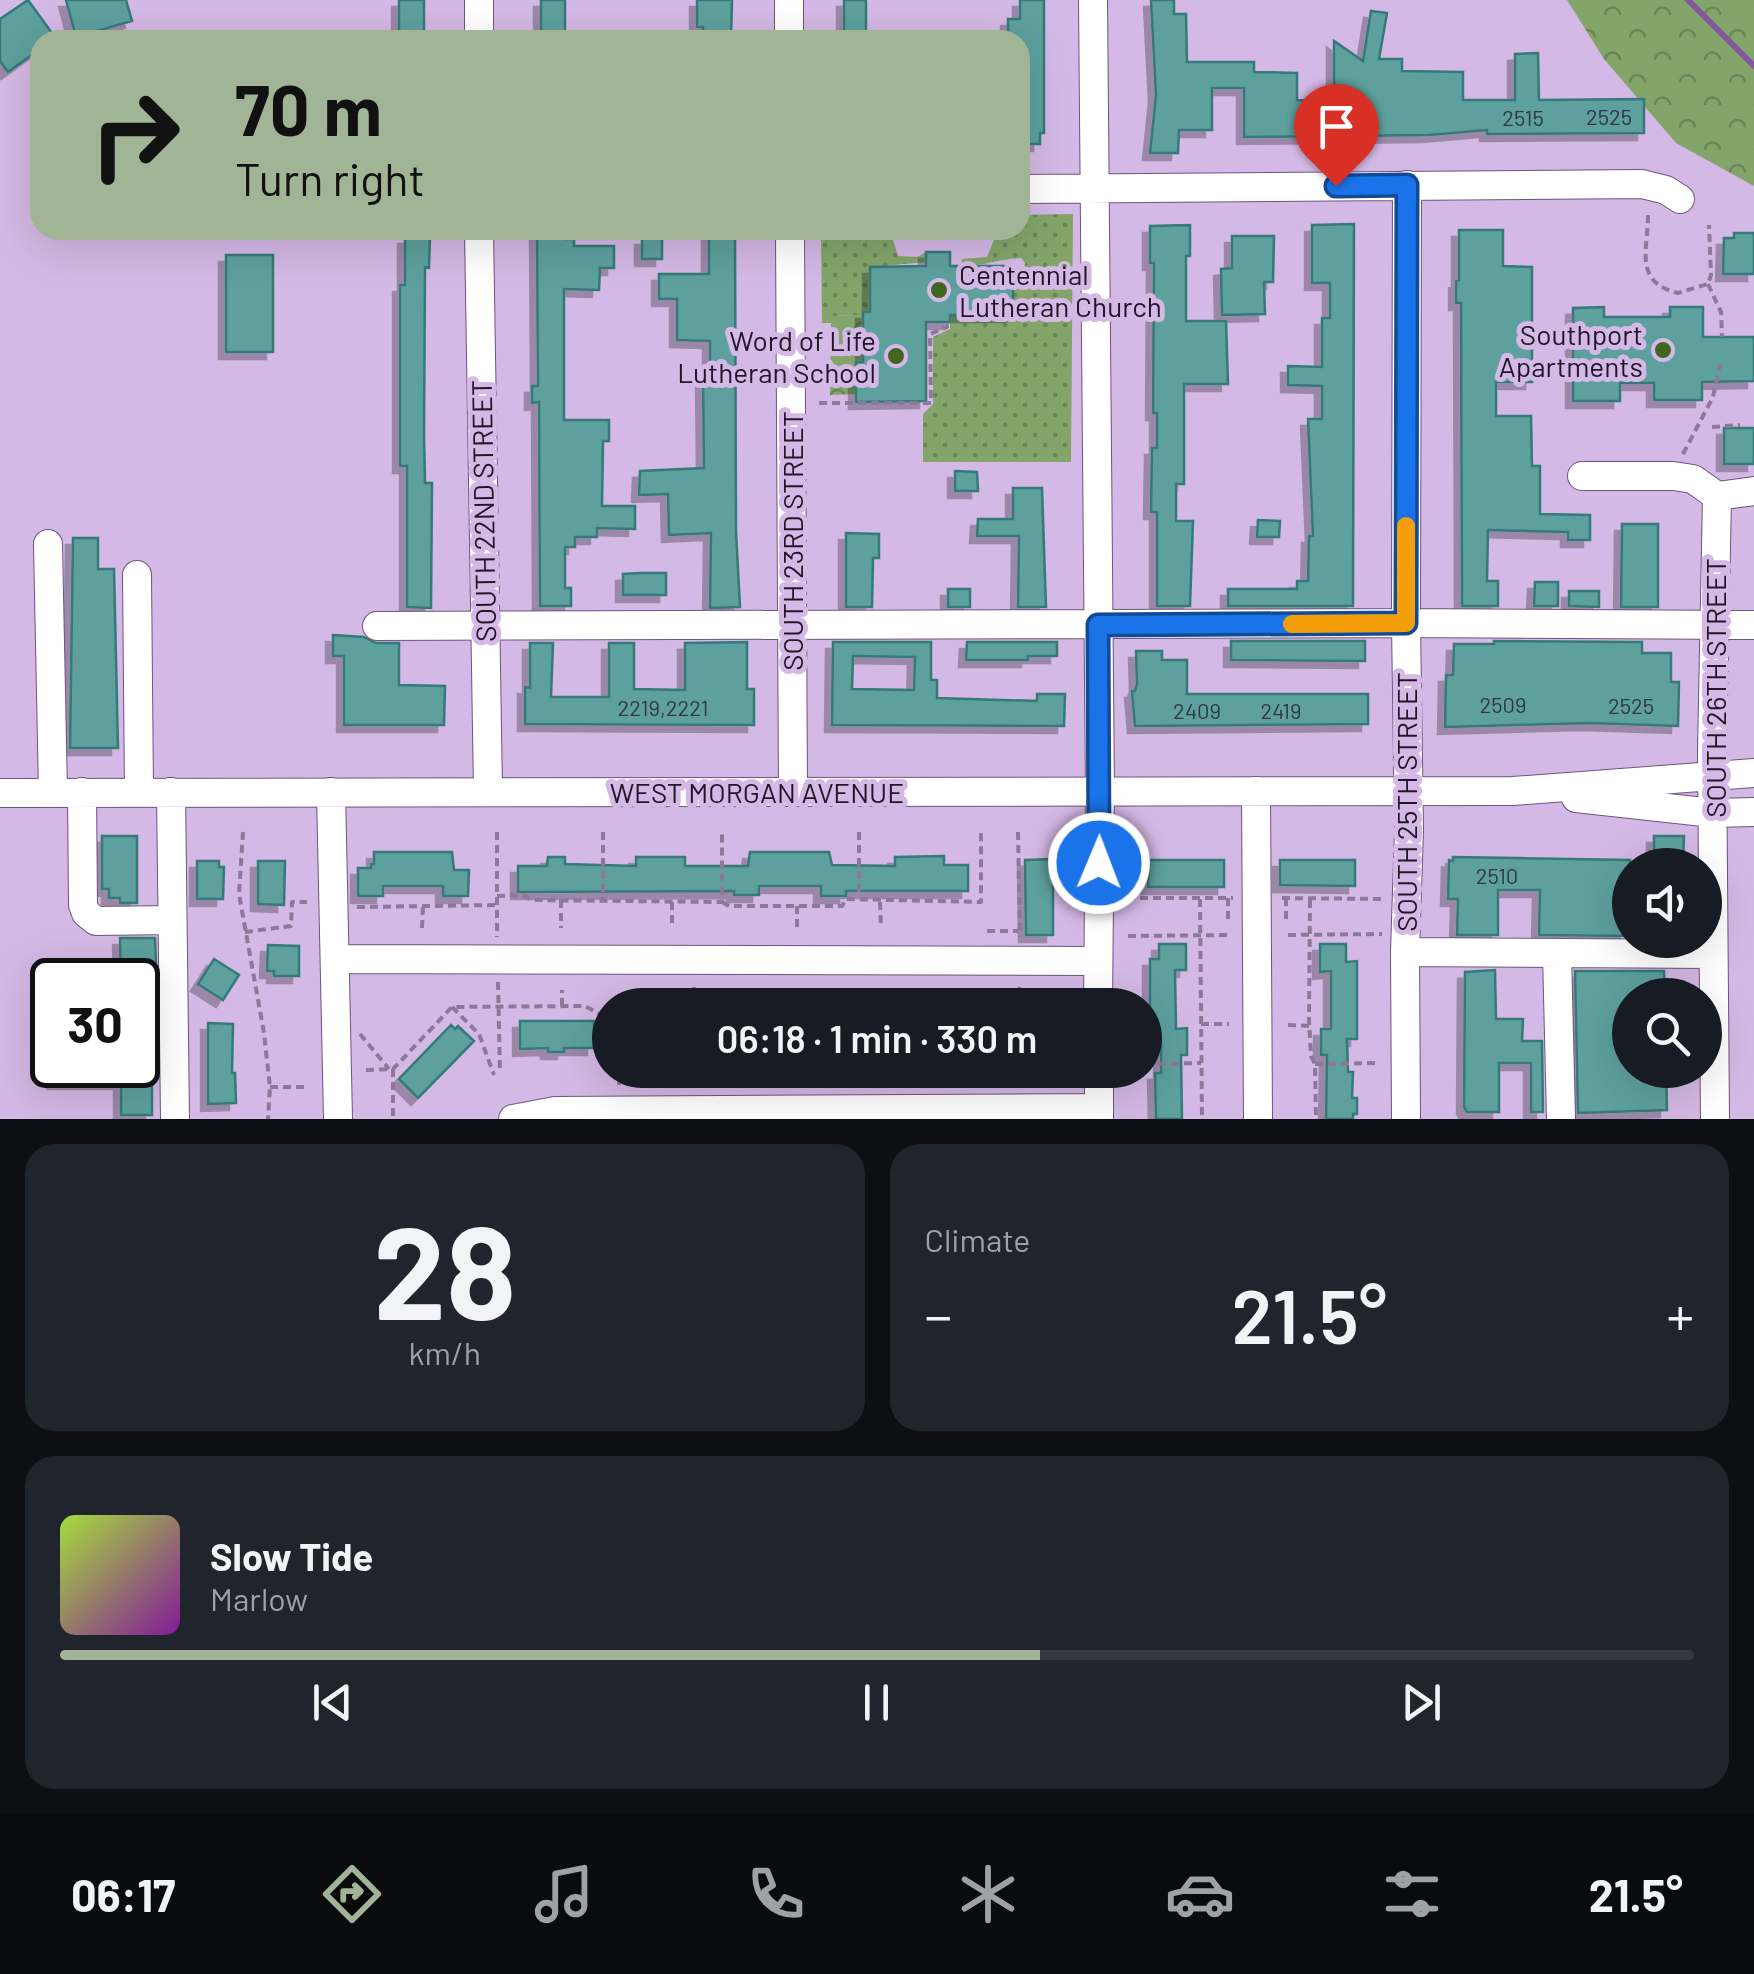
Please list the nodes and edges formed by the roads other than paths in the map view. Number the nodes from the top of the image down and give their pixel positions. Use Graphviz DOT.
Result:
graph roads {
  1 [pos="479,0"];
  2 [pos="789,0"];
  3 [pos="1093,0"];
  4 [pos="478,30"];
  5 [pos="789,30"];
  6 [pos="1407,185"];
  7 [pos="1030,188"];
  8 [pos="1092,188"];
  9 [pos="1680,199"];
  10 [pos="478,240"];
  11 [pos="790,240"];
  12 [pos="1582,476"];
  13 [pos="1754,491"];
  14 [pos="1717,496"];
  15 [pos="48,544"];
  16 [pos="137,575"];
  17 [pos="1406,623"];
  18 [pos="485,625"];
  19 [pos="792,625"];
  20 [pos="1098,625"];
  21 [pos="377,626"];
  22 [pos="1714,626"];
  23 [pos="1754,626"];
  24 [pos="1754,773"];
  25 [pos="1713,774"];
  26 [pos="1256,791"];
  27 [pos="1408,791"];
  28 [pos="1514,791"];
  29 [pos="0,792"];
  30 [pos="52,792"];
  31 [pos="82,792"];
  32 [pos="139,792"];
  33 [pos="171,792"];
  34 [pos="331,792"];
  35 [pos="488,792"];
  36 [pos="793,792"];
  37 [pos="1100,792"];
  38 [pos="1714,812"];
  39 [pos="1754,812"];
  40 [pos="1714,848"];
  41 [pos="172,920"];
  42 [pos="1396,943"];
  43 [pos="1557,953"];
  44 [pos="1612,953"];
  45 [pos="1713,958"];
  46 [pos="336,959"];
  47 [pos="1098,960"];
  48 [pos="1098,988"];
  49 [pos="1099,1088"];
  50 [pos="952,1113"];
  51 [pos="793,1114"];
  52 [pos="1099,1114"];
  53 [pos="642,1115"];
  54 [pos="175,1119"];
  55 [pos="338,1119"];
  56 [pos="513,1119"];
  57 [pos="1258,1119"];
  58 [pos="1406,1119"];
  59 [pos="1561,1119"];
  60 [pos="1714,1119"];
  1 -- 4 [label="street"];
  2 -- 5 [label="street"];
  3 -- 8 [label="street"];
  6 -- 8 [label="street"];
  6 -- 9 [label="street"];
  6 -- 17 [label="street, SOUTH 25TH STREET"];
  7 -- 8 [label="street"];
  8 -- 20 [label="street"];
  10 -- 18 [label="street, SOUTH 22ND STREET"];
  11 -- 19 [label="street, SOUTH 23RD STREET"];
  12 -- 14 [label="street"];
  13 -- 14 [label="street"];
  14 -- 22 [label="street, SOUTH 26TH STREET"];
  15 -- 30 [label="street"];
  16 -- 32 [label="street"];
  17 -- 20 [label="street"];
  17 -- 22 [label="street"];
  17 -- 27 [label="street, SOUTH 25TH STREET"];
  18 -- 19 [label="street"];
  18 -- 21 [label="street"];
  18 -- 35 [label="street, SOUTH 22ND STREET"];
  19 -- 20 [label="street"];
  19 -- 36 [label="street, SOUTH 23RD STREET"];
  20 -- 37 [label="street"];
  22 -- 23 [label="street"];
  22 -- 25 [label="street, SOUTH 26TH STREET"];
  24 -- 25 [label="street, WEST MORGAN AVENUE"];
  25 -- 28 [label="street, WEST MORGAN AVENUE"];
  25 -- 38 [label="street, SOUTH 26TH STREET"];
  26 -- 27 [label="street, WEST MORGAN AVENUE"];
  26 -- 37 [label="street, WEST MORGAN AVENUE"];
  26 -- 57 [label="street"];
  27 -- 28 [label="street, WEST MORGAN AVENUE"];
  27 -- 42 [label="street, SOUTH 25TH STREET"];
  28 -- 38 [label="street, WEST MORGAN AVENUE"];
  29 -- 30 [label="street, WEST MORGAN AVENUE"];
  30 -- 31 [label="street, WEST MORGAN AVENUE"];
  31 -- 32 [label="street, WEST MORGAN AVENUE"];
  31 -- 41 [label="street"];
  32 -- 33 [label="street, WEST MORGAN AVENUE"];
  33 -- 34 [label="street, WEST MORGAN AVENUE"];
  33 -- 41 [label="street"];
  34 -- 35 [label="street, WEST MORGAN AVENUE"];
  34 -- 46 [label="street"];
  35 -- 36 [label="street, WEST MORGAN AVENUE"];
  36 -- 37 [label="street, WEST MORGAN AVENUE"];
  37 -- 47 [label="street"];
  38 -- 39 [label="street, WEST MORGAN AVENUE"];
  38 -- 40 [label="street, SOUTH 26TH STREET"];
  41 -- 54 [label="street"];
  42 -- 43 [label="street"];
  42 -- 58 [label="street, SOUTH 25TH STREET"];
  43 -- 44 [label="street"];
  43 -- 59 [label="street"];
  45 -- 60 [label="street, SOUTH 26TH STREET"];
  46 -- 47 [label="street"];
  46 -- 55 [label="street"];
  47 -- 48 [label="street"];
  49 -- 52 [label="street"];
  50 -- 51 [label="street"];
  50 -- 52 [label="street"];
  51 -- 53 [label="street"];
  53 -- 56 [label="street"];
}
